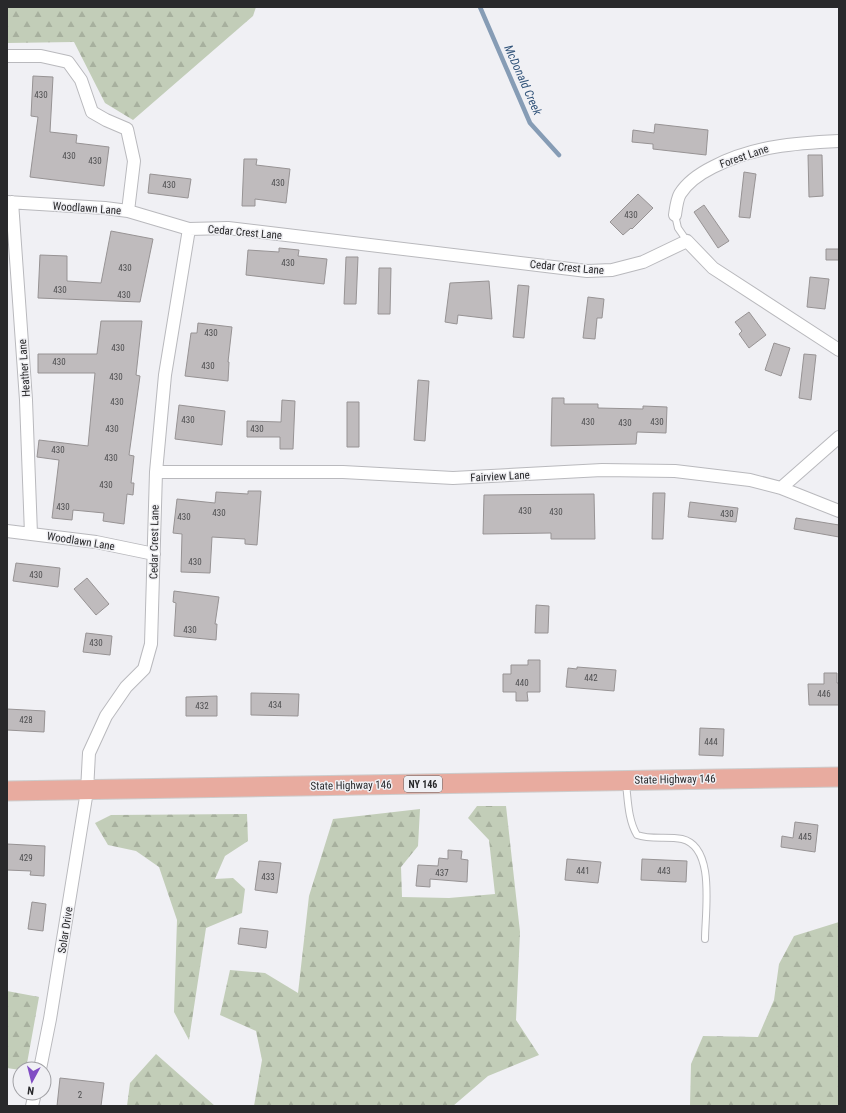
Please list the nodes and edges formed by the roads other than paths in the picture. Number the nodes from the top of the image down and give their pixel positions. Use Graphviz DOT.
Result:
graph roads {
  1 [pos="7,56"];
  2 [pos="839,141"];
  3 [pos="9,202"];
  4 [pos="128,211"];
  5 [pos="675,215"];
  6 [pos="189,228"];
  7 [pos="687,241"];
  8 [pos="839,350"];
  9 [pos="839,437"];
  10 [pos="156,472"];
  11 [pos="781,488"];
  12 [pos="839,511"];
  13 [pos="7,531"];
  14 [pos="30,534"];
  15 [pos="154,554"];
  16 [pos="839,777"];
  17 [pos="625,779"];
  18 [pos="7,791"];
  19 [pos="87,791"];
  20 [pos="705,939"];
  21 [pos="42,1061"];
  1 -- 4 [label="street"];
  2 -- 5 [label="street, Forest Lane"];
  3 -- 4 [label="street, Woodlawn Lane"];
  3 -- 14 [label="street, Heather Lane"];
  4 -- 6 [label="street, Woodlawn Lane"];
  5 -- 7 [label="lane"];
  6 -- 7 [label="street, Cedar Crest Lane"];
  6 -- 10 [label="street, Cedar Crest Lane"];
  7 -- 8 [label="street"];
  9 -- 11 [label="street"];
  10 -- 11 [label="street, Fairview Lane"];
  10 -- 15 [label="street, Cedar Crest Lane"];
  11 -- 12 [label="street, Fairview Lane"];
  13 -- 14 [label="street, Woodlawn Lane"];
  14 -- 15 [label="street, Woodlawn Lane"];
  15 -- 19 [label="street, Cedar Crest Lane"];
  16 -- 17 [label="main road, State Highway 146 / NY 146"];
  17 -- 19 [label="main road, State Highway 146 / NY 146"];
  17 -- 20 [label="lane"];
  18 -- 19 [label="main road, State Highway 146 / NY 146"];
  19 -- 21 [label="street, Solar Drive"];
}
